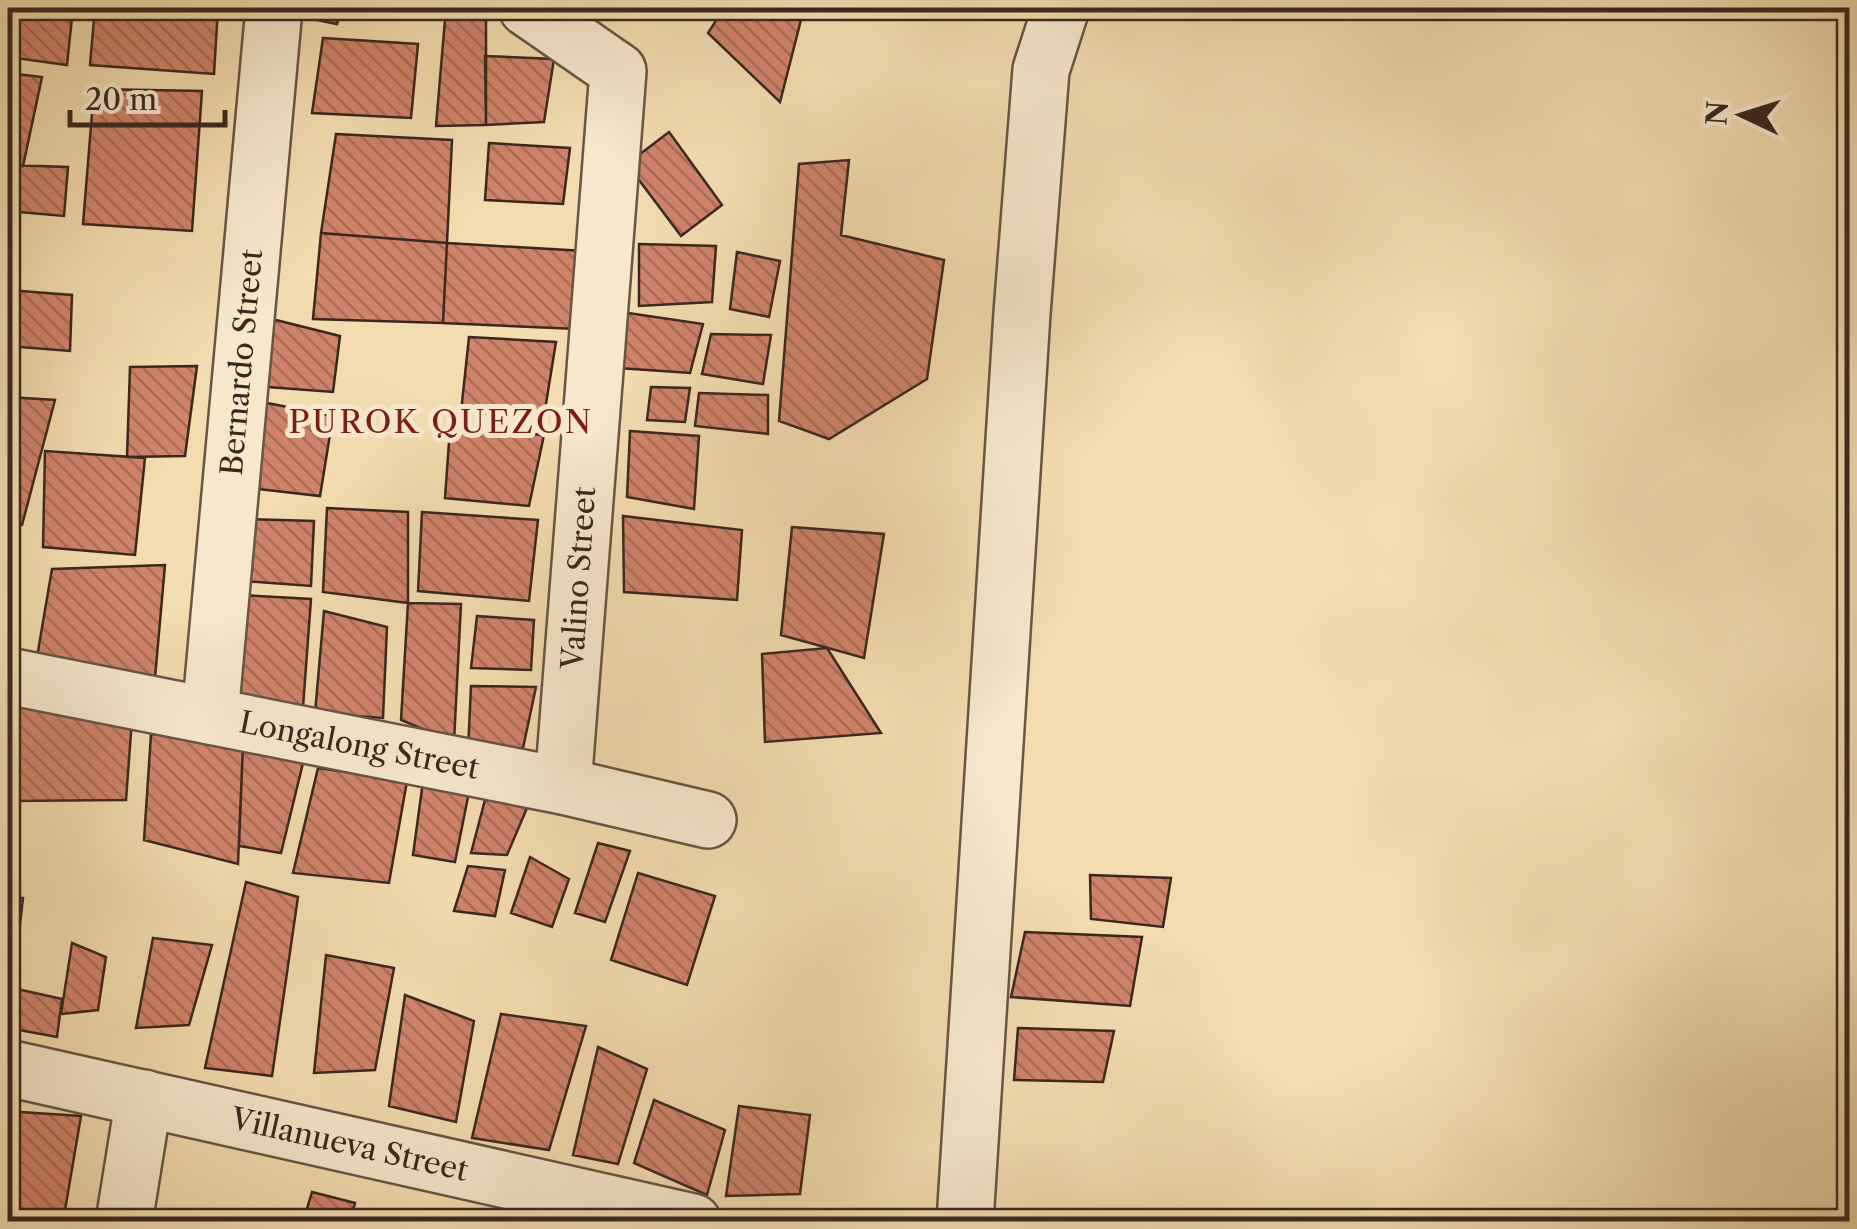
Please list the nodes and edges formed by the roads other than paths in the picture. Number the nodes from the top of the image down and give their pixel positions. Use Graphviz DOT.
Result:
graph roads {
  1 [pos="274,8"];
  2 [pos="526,8"];
  3 [pos="1061,8"];
  4 [pos="8,676"];
  5 [pos="210,716"];
  6 [pos="562,786"];
  7 [pos="708,820"];
  8 [pos="8,1068"];
  9 [pos="144,1098"];
  10 [pos="124,1222"];
  11 [pos="693,1222"];
  12 [pos="965,1222"];
  1 -- 5 [label="street, Bernardo Street"];
  2 -- 6 [label="street, Valino Street"];
  3 -- 12 [label="street"];
  4 -- 5 [label="street, Longalong Street"];
  5 -- 6 [label="street, Longalong Street"];
  6 -- 7 [label="street, Longalong Street"];
  8 -- 9 [label="street, Villanueva Street"];
  9 -- 10 [label="street"];
  9 -- 11 [label="street, Villanueva Street"];
}
